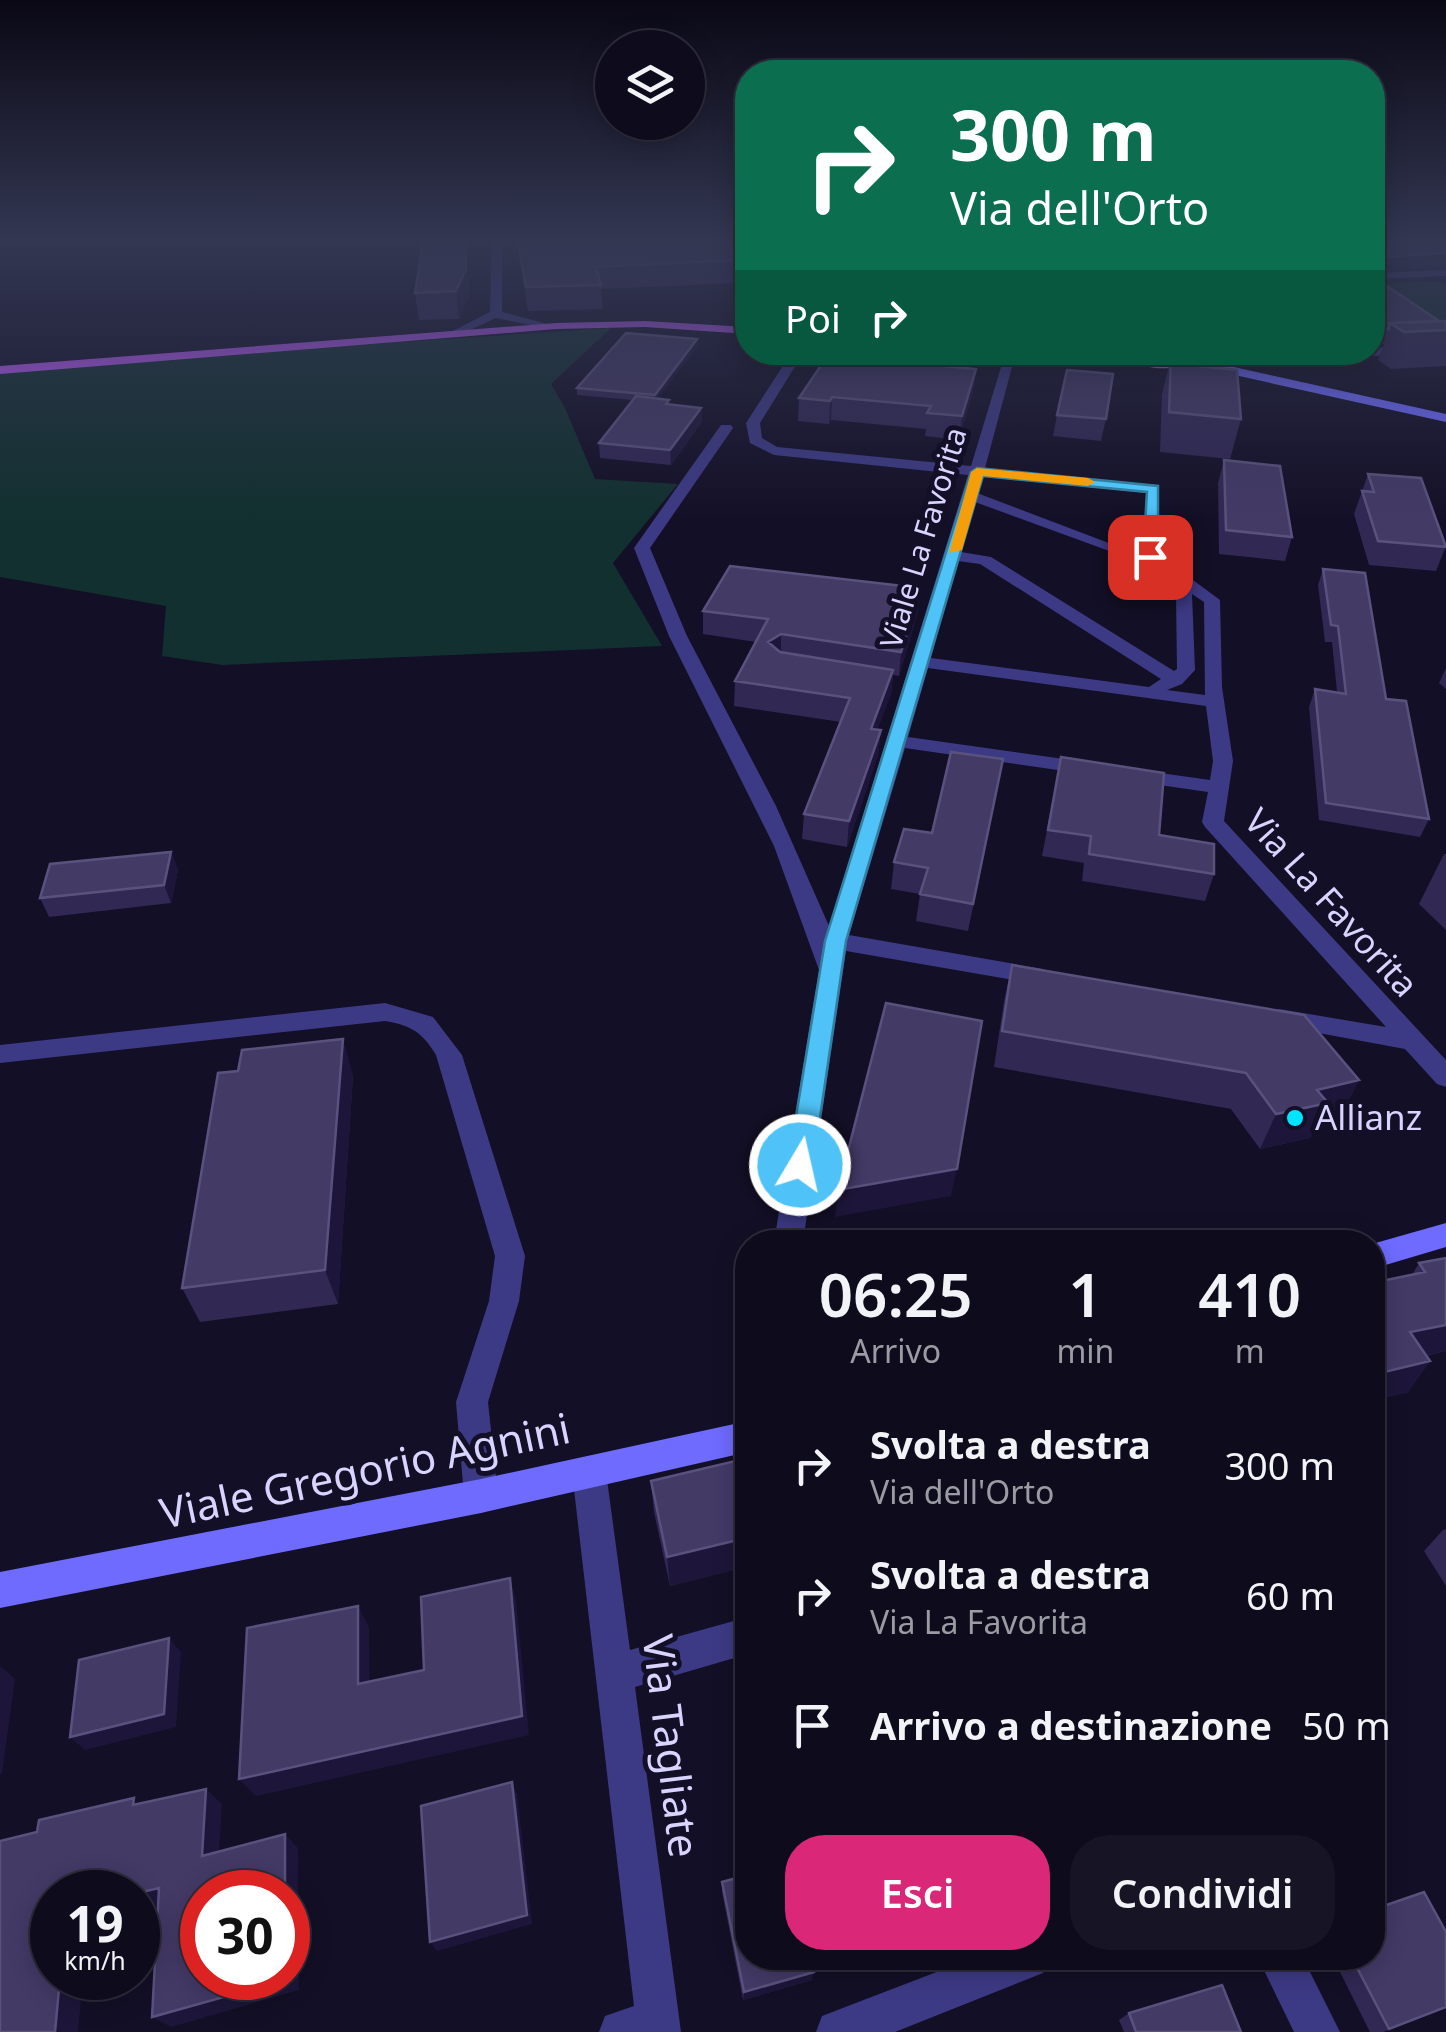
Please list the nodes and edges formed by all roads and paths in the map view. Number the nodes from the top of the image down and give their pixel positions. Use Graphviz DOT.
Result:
graph roads {
  1 [pos="457,333"];
  2 [pos="467,333"];
  3 [pos="454,334"];
  4 [pos="1446,350"];
  5 [pos="1385,352"];
  6 [pos="790,365"];
  7 [pos="1007,365"];
  8 [pos="1224,365"];
  9 [pos="0,370"];
  10 [pos="1446,418"];
  11 [pos="726,428"];
  12 [pos="977,472"];
  13 [pos="971,496"];
  14 [pos="952,555"];
  15 [pos="921,662"];
  16 [pos="1175,680"];
  17 [pos="1144,692"];
  18 [pos="1216,702"];
  19 [pos="897,740"];
  20 [pos="1218,787"];
  21 [pos="836,941"];
  22 [pos="831,970"];
  23 [pos="1066,981"];
  24 [pos="1258,1015"];
  25 [pos="1412,1042"];
  26 [pos="0,1054"];
  27 [pos="1446,1077"];
  28 [pos="790,1230"];
  29 [pos="1446,1235"];
  30 [pos="1385,1252"];
  31 [pos="735,1439"];
  32 [pos="588,1472"];
  33 [pos="480,1496"];
  34 [pos="0,1590"];
  35 [pos="735,1640"];
  36 [pos="614,1674"];
  37 [pos="997,1970"];
  38 [pos="1286,1970"];
  39 [pos="646,2028"];
  40 [pos="838,2032"];
  41 [pos="1318,2032"];
  1 -- 3 [label="street"];
  2 -- 3 [label="main road"];
  3 -- 9 [label="main road"];
  4 -- 5 [label="street"];
  6 -- 12 [label="street"];
  7 -- 12 [label="street, Viale La Favorita"];
  8 -- 10 [label="main road"];
  11 -- 22 [label="street"];
  12 -- 13 [label="street, Viale La Favorita"];
  12 -- 18 [label="street, Via La Favorita"];
  13 -- 14 [label="street, Viale La Favorita"];
  13 -- 16 [label="street"];
  14 -- 15 [label="street, Viale La Favorita"];
  14 -- 16 [label="street"];
  15 -- 17 [label="street"];
  15 -- 19 [label="street, Viale La Favorita"];
  16 -- 17 [label="street"];
  17 -- 18 [label="street"];
  18 -- 20 [label="street, Via La Favorita"];
  19 -- 20 [label="street"];
  19 -- 21 [label="street, Viale La Favorita"];
  20 -- 25 [label="street, Via La Favorita"];
  21 -- 22 [label="street, Viale La Favorita"];
  21 -- 23 [label="street"];
  22 -- 28 [label="street, Viale La Favorita"];
  24 -- 25 [label="street"];
  25 -- 27 [label="street, Via La Favorita"];
  26 -- 33 [label="street"];
  29 -- 30 [label="main road"];
  31 -- 32 [label="main road, Viale Gregorio Agnini"];
  32 -- 33 [label="main road, Viale Gregorio Agnini"];
  32 -- 36 [label="street, Via Tagliate"];
  33 -- 34 [label="main road, Viale Gregorio Agnini"];
  35 -- 36 [label="street"];
  36 -- 39 [label="street, Via Tagliate"];
  37 -- 40 [label="street"];
  38 -- 41 [label="street"];
}
